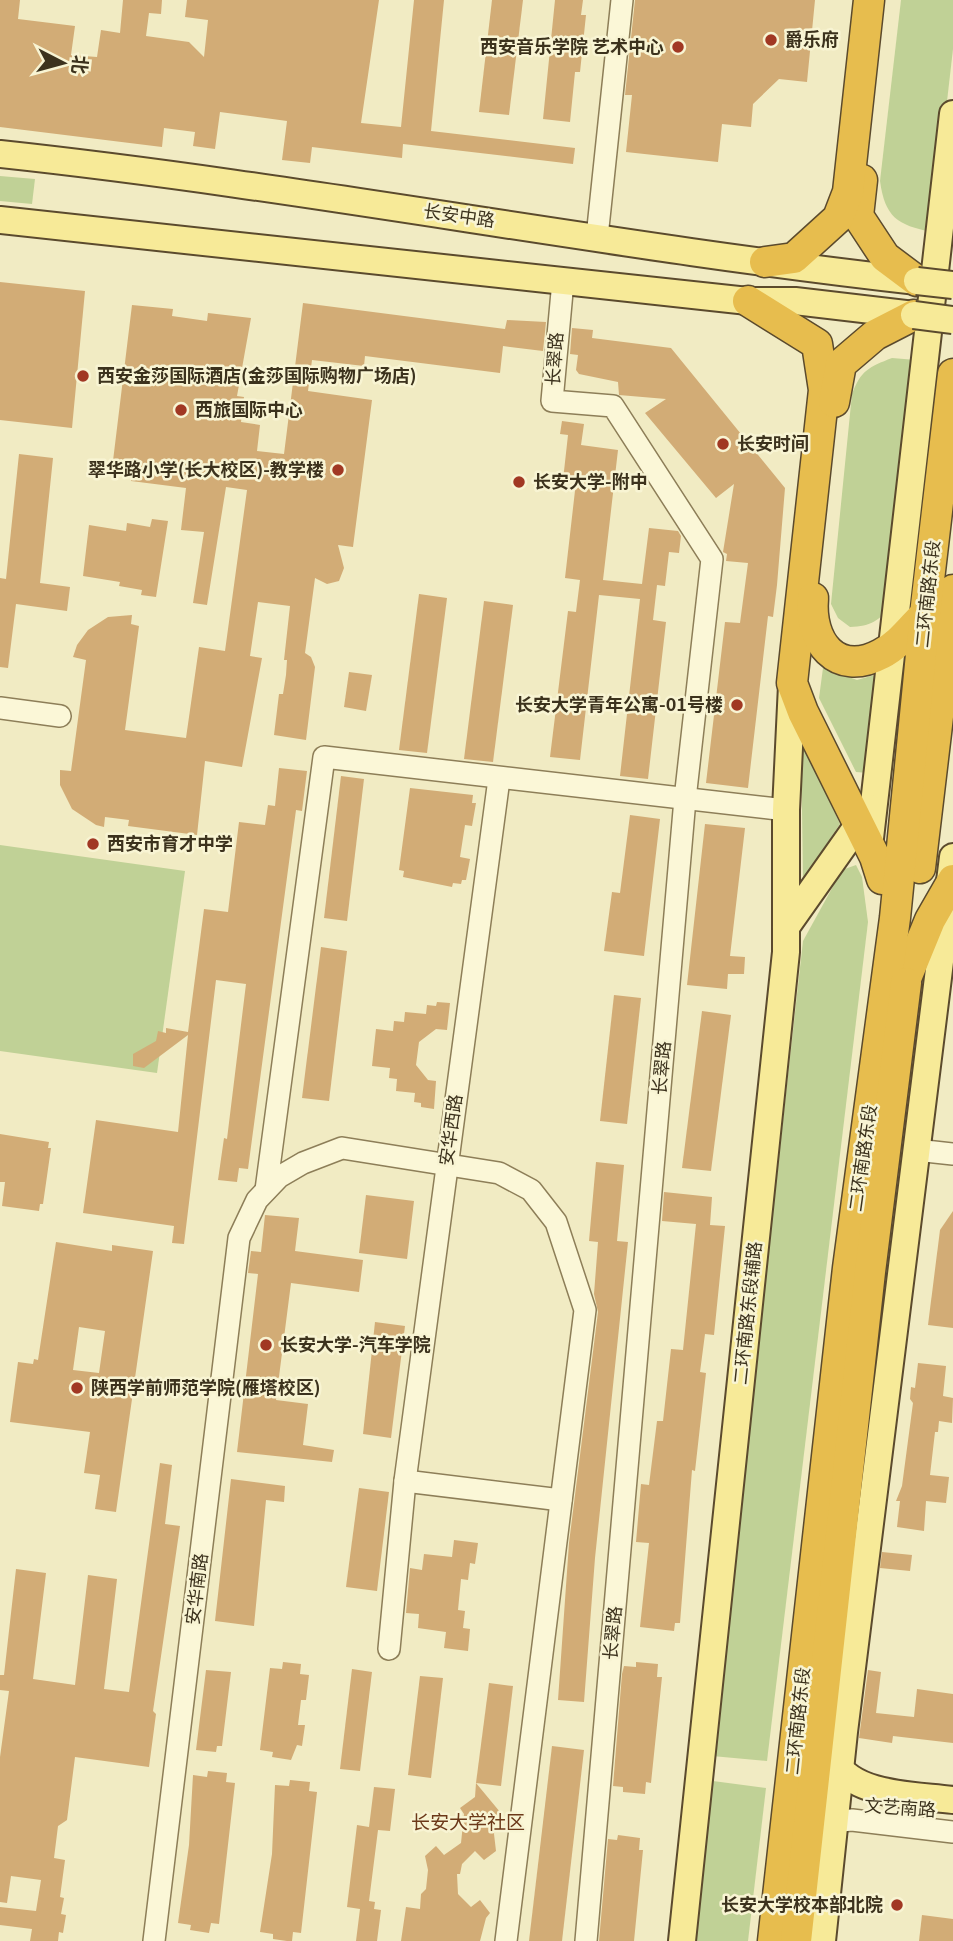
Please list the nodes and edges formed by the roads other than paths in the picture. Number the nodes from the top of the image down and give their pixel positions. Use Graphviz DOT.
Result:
graph roads {
  1 [pos="622,0"];
  2 [pos="869,0"];
  3 [pos="880,0"];
  4 [pos="953,114"];
  5 [pos="0,154"];
  6 [pos="0,220"];
  7 [pos="597,237"];
  8 [pos="765,262"];
  9 [pos="563,281"];
  10 [pos="917,281"];
  11 [pos="953,285"];
  12 [pos="748,301"];
  13 [pos="914,315"];
  14 [pos="953,320"];
  15 [pos="953,374"];
  16 [pos="953,590"];
  17 [pos="921,618"];
  18 [pos="893,646"];
  19 [pos="792,683"];
  20 [pos="0,708"];
  21 [pos="60,716"];
  22 [pos="499,779"];
  23 [pos="685,799"];
  24 [pos="786,810"];
  25 [pos="867,825"];
  26 [pos="952,874"];
  27 [pos="882,879"];
  28 [pos="786,927"];
  29 [pos="871,976"];
  30 [pos="907,976"];
  31 [pos="878,1042"];
  32 [pos="916,1150"];
  33 [pos="953,1154"];
  34 [pos="446,1165"];
  35 [pos="267,1190"];
  36 [pos="405,1481"];
  37 [pos="561,1500"];
  38 [pos="389,1649"];
  39 [pos="821,1722"];
  40 [pos="840,1771"];
  41 [pos="953,1800"];
  42 [pos="953,1812"];
  43 [pos="827,1817"];
  44 [pos="953,1832"];
  45 [pos="155,1941"];
  46 [pos="506,1941"];
  47 [pos="586,1941"];
  48 [pos="682,1941"];
  49 [pos="757,1941"];
  50 [pos="773,1941"];
  51 [pos="796,1941"];
  52 [pos="822,1941"];
  1 -- 7 [label="street"];
  2 -- 8 [label="highway"];
  3 -- 10 [label="highway"];
  4 -- 18 [label="main road"];
  5 -- 7 [label="main road, 长安中路"];
  6 -- 9 [label="main road"];
  7 -- 8 [label="main road, 长安中路"];
  8 -- 10 [label="main road, 长安中路"];
  9 -- 12 [label="main road"];
  9 -- 23 [label="street, 长翠路"];
  10 -- 11 [label="main road, 长安中路, bridge"];
  12 -- 13 [label="main road"];
  12 -- 19 [label="highway"];
  13 -- 14 [label="main road, bridge"];
  13 -- 18 [label="highway"];
  15 -- 17 [label="highway, 二环南路东段"];
  16 -- 30 [label="highway, 二环南路东段"];
  17 -- 18 [label="highway"];
  17 -- 27 [label="highway"];
  17 -- 31 [label="highway, 二环南路东段"];
  18 -- 25 [label="main road"];
  19 -- 24 [label="main road, 二环南路东段辅路"];
  19 -- 25 [label="highway"];
  20 -- 21 [label="street"];
  22 -- 23 [label="street"];
  22 -- 34 [label="street, 安华西路"];
  22 -- 35 [label="street"];
  23 -- 24 [label="street"];
  23 -- 47 [label="street, 长翠路"];
  24 -- 28 [label="main road, 二环南路东段辅路"];
  25 -- 27 [label="highway"];
  25 -- 28 [label="main road"];
  26 -- 30 [label="highway"];
  26 -- 32 [label="main road"];
  27 -- 29 [label="highway"];
  28 -- 48 [label="main road, 二环南路东段辅路"];
  29 -- 31 [label="highway"];
  29 -- 49 [label="highway"];
  30 -- 39 [label="highway, 二环南路东段"];
  31 -- 50 [label="highway, 二环南路东段"];
  32 -- 33 [label="street"];
  32 -- 40 [label="main road"];
  34 -- 35 [label="street"];
  34 -- 36 [label="street, 安华西路"];
  34 -- 37 [label="street"];
  35 -- 45 [label="street, 安华南路"];
  36 -- 37 [label="street"];
  36 -- 38 [label="street, 安华西路"];
  37 -- 46 [label="street"];
  39 -- 40 [label="main road"];
  39 -- 43 [label="highway, 二环南路东段"];
  40 -- 41 [label="main road, 文艺南路"];
  40 -- 43 [label="main road"];
  42 -- 43 [label="main road, 文艺南路"];
  43 -- 44 [label="street"];
  43 -- 51 [label="highway, 二环南路东段"];
  43 -- 52 [label="main road"];
}
